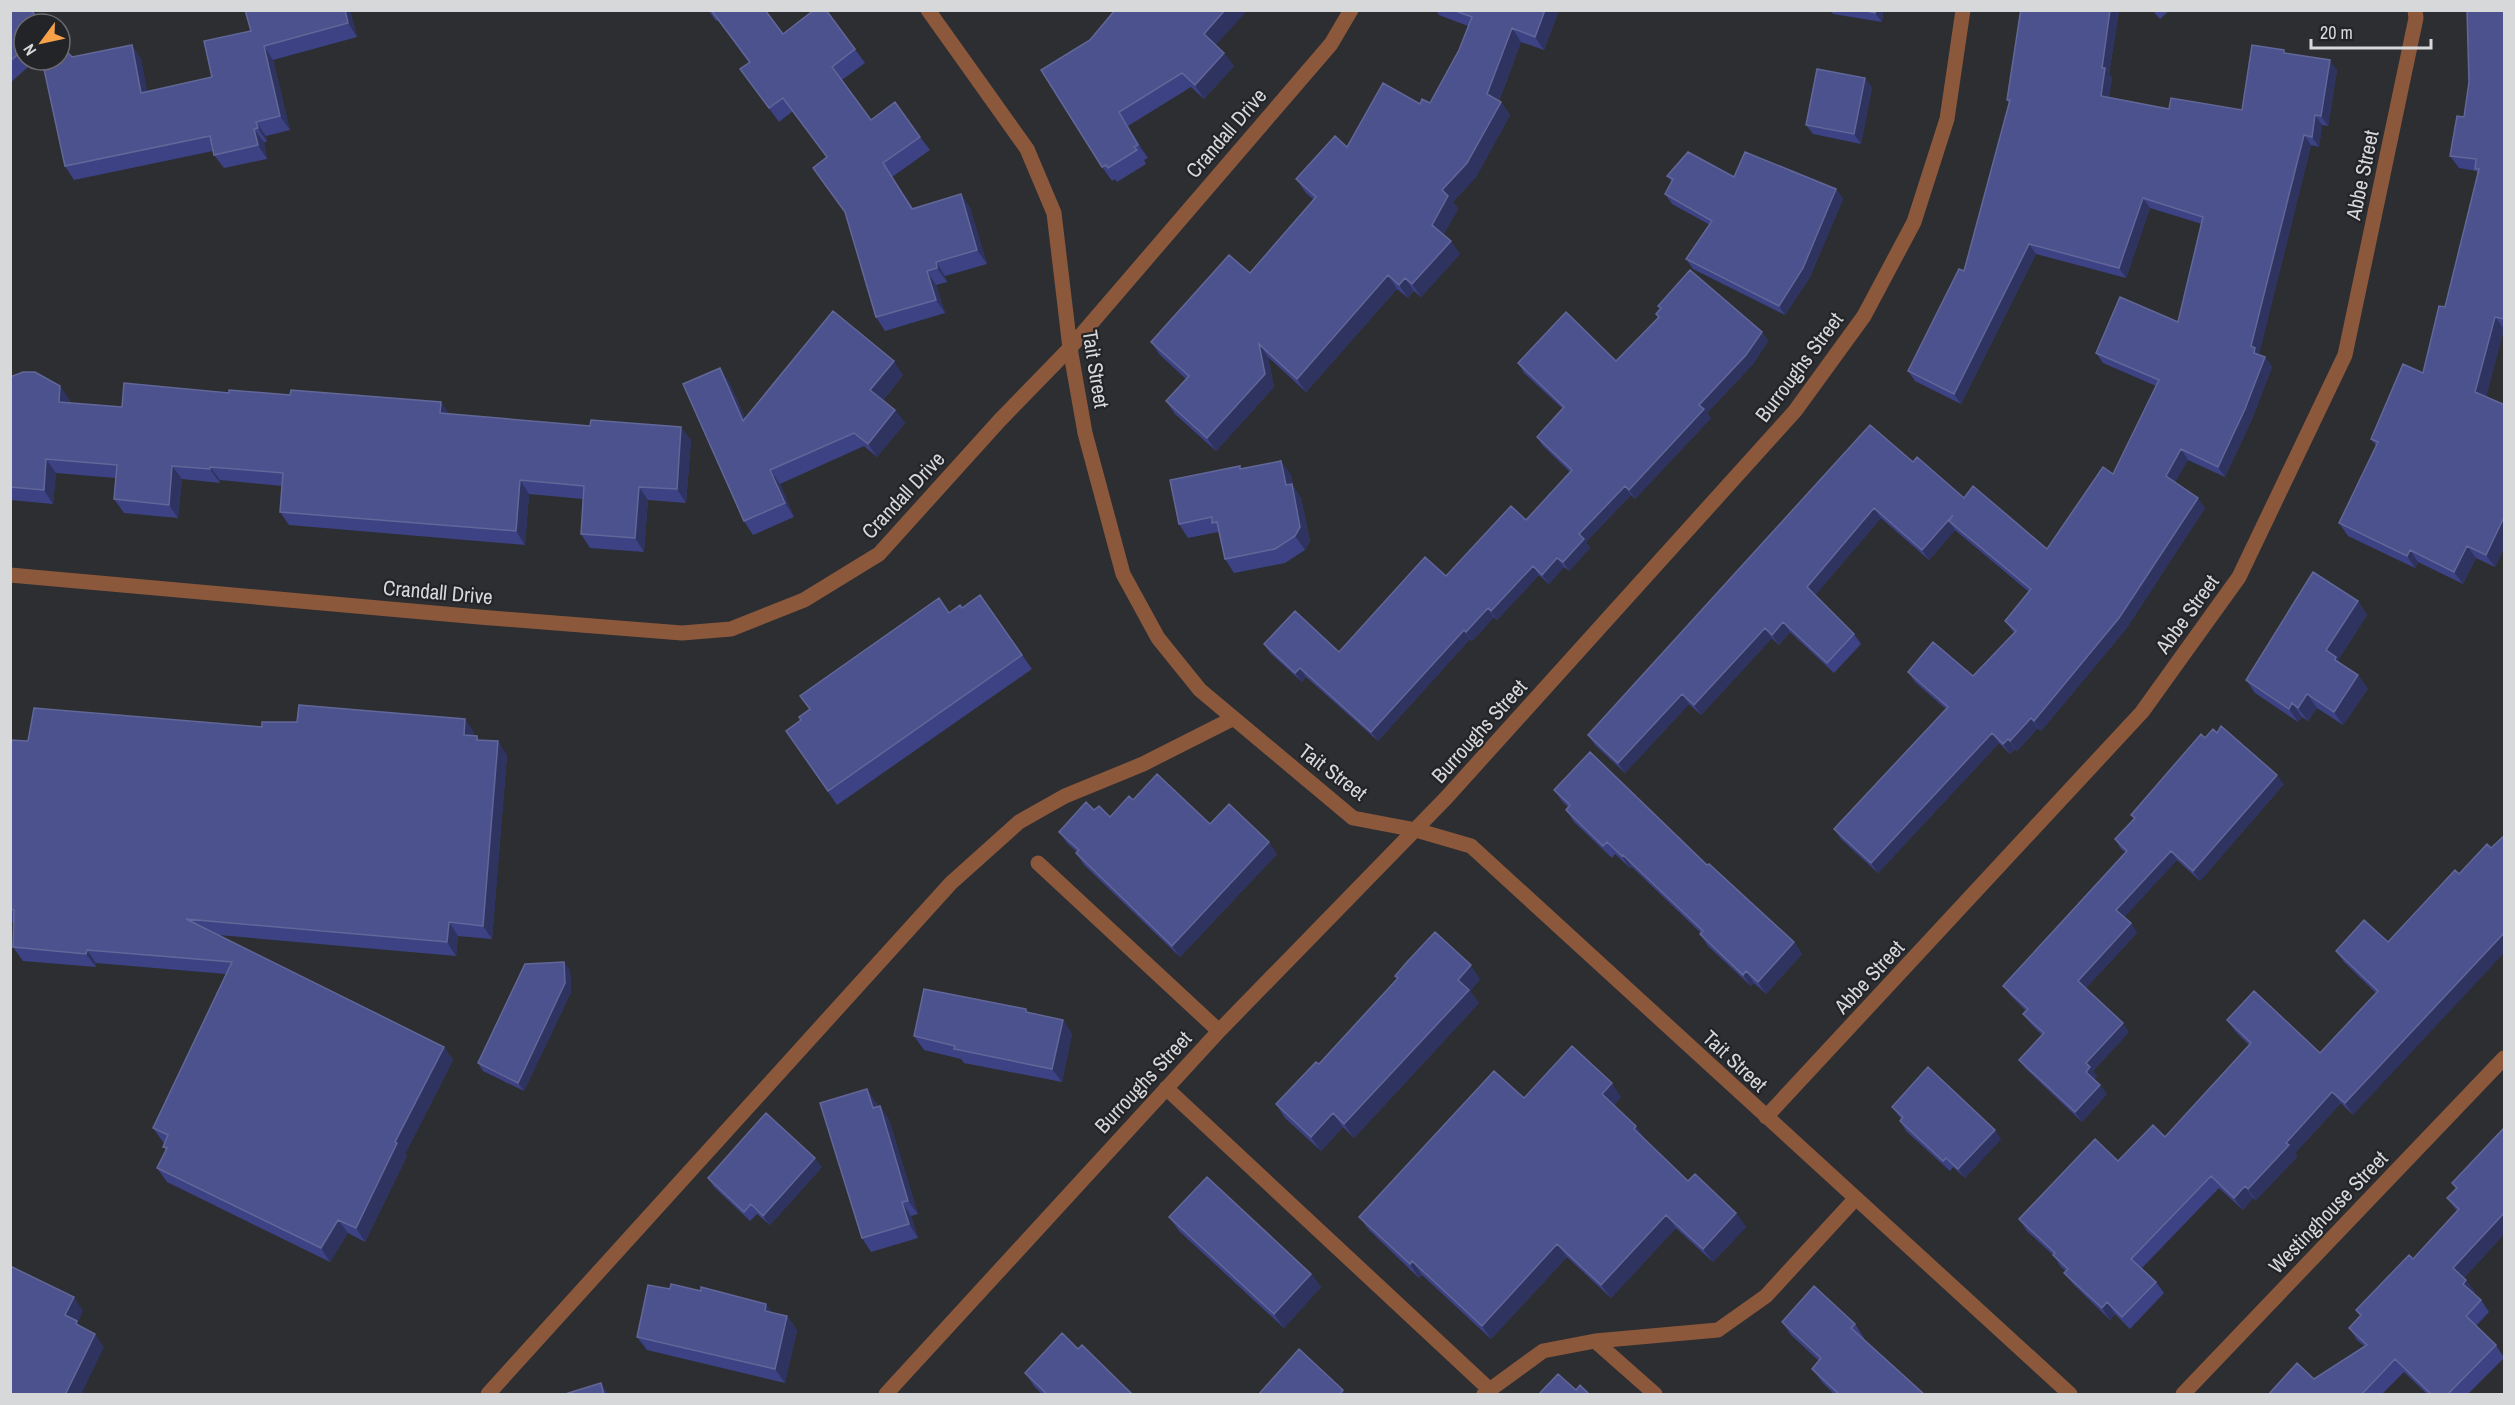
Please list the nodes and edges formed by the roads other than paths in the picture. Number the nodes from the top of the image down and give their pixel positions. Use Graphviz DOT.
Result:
graph roads {
  1 [pos="928,10"];
  2 [pos="1351,10"];
  3 [pos="1964,10"];
  4 [pos="2415,10"];
  5 [pos="1070,348"];
  6 [pos="10,575"];
  7 [pos="1233,719"];
  8 [pos="1416,830"];
  9 [pos="1038,863"];
  10 [pos="1219,1031"];
  11 [pos="2505,1058"];
  12 [pos="1166,1088"];
  13 [pos="1766,1117"];
  14 [pos="1855,1199"];
  15 [pos="1595,1341"];
  16 [pos="1487,1392"];
  17 [pos="488,1395"];
  18 [pos="886,1395"];
  19 [pos="1654,1395"];
  20 [pos="2070,1395"];
  21 [pos="2183,1395"];
  1 -- 5 [label="street, Tait Street"];
  2 -- 5 [label="street, Crandall Drive"];
  3 -- 8 [label="street, Burroughs Street"];
  4 -- 13 [label="street, Abbe Street"];
  5 -- 6 [label="street, Crandall Drive"];
  5 -- 7 [label="street, Tait Street"];
  7 -- 8 [label="street, Tait Street"];
  7 -- 17 [label="street"];
  8 -- 10 [label="street, Burroughs Street"];
  8 -- 13 [label="street, Tait Street"];
  9 -- 10 [label="street"];
  10 -- 12 [label="street, Burroughs Street"];
  11 -- 21 [label="street, Westinghouse Street"];
  12 -- 16 [label="street"];
  12 -- 18 [label="street, Burroughs Street"];
  13 -- 14 [label="street, Tait Street"];
  14 -- 15 [label="street"];
  14 -- 20 [label="street, Tait Street"];
  15 -- 16 [label="street"];
  15 -- 19 [label="street"];
}
